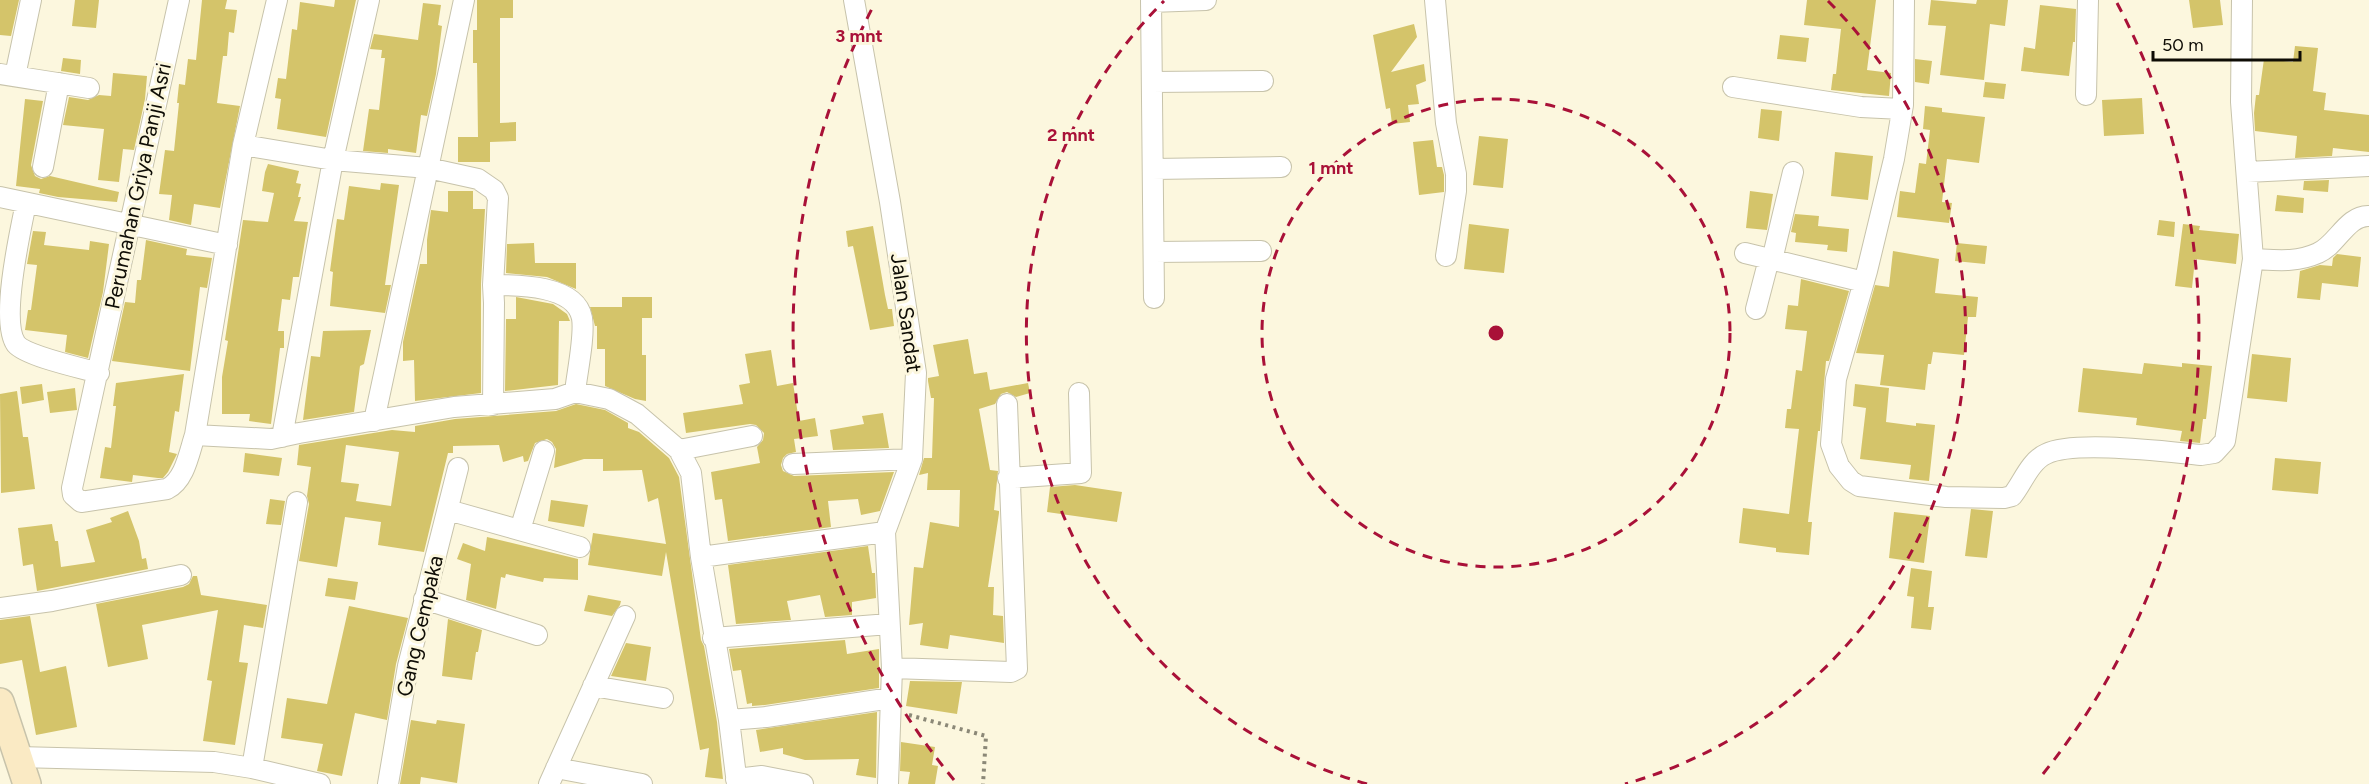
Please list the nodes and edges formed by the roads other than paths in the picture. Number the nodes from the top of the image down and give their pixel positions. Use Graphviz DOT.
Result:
graph roads {
  1 [pos="31,0"];
  2 [pos="179,0"];
  3 [pos="277,0"];
  4 [pos="369,0"];
  5 [pos="464,0"];
  6 [pos="855,0"];
  7 [pos="1206,0"];
  8 [pos="1435,0"];
  9 [pos="1904,0"];
  10 [pos="2088,0"];
  11 [pos="2242,0"];
  12 [pos="1151,1"];
  13 [pos="8,75"];
  14 [pos="1263,81"];
  15 [pos="1152,82"];
  16 [pos="59,83"];
  17 [pos="1733,87"];
  18 [pos="89,88"];
  19 [pos="2086,95"];
  20 [pos="1902,109"];
  21 [pos="243,145"];
  22 [pos="333,160"];
  23 [pos="2369,166"];
  24 [pos="43,167"];
  25 [pos="1281,167"];
  26 [pos="428,168"];
  27 [pos="1153,169"];
  28 [pos="1793,172"];
  29 [pos="2247,172"];
  30 [pos="0,197"];
  31 [pos="26,203"];
  32 [pos="2369,216"];
  33 [pos="129,224"];
  34 [pos="227,245"];
  35 [pos="1261,251"];
  36 [pos="1154,252"];
  37 [pos="1745,253"];
  38 [pos="1446,256"];
  39 [pos="1771,259"];
  40 [pos="2253,259"];
  41 [pos="1864,282"];
  42 [pos="493,285"];
  43 [pos="1154,298"];
  44 [pos="1756,309"];
  45 [pos="99,373"];
  46 [pos="575,392"];
  47 [pos="1079,393"];
  48 [pos="1007,404"];
  49 [pos="493,405"];
  50 [pos="374,421"];
  51 [pos="195,435"];
  52 [pos="752,436"];
  53 [pos="282,437"];
  54 [pos="679,450"];
  55 [pos="544,451"];
  56 [pos="912,459"];
  57 [pos="793,464"];
  58 [pos="458,468"];
  59 [pos="1008,478"];
  60 [pos="297,502"];
  61 [pos="448,510"];
  62 [pos="520,530"];
  63 [pos="885,532"];
  64 [pos="580,548"];
  65 [pos="700,557"];
  66 [pos="181,575"];
  67 [pos="424,599"];
  68 [pos="0,608"];
  69 [pos="625,616"];
  70 [pos="889,624"];
  71 [pos="537,635"];
  72 [pos="713,638"];
  73 [pos="892,668"];
  74 [pos="593,686"];
  75 [pos="663,698"];
  76 [pos="0,702"];
  77 [pos="891,704"];
  78 [pos="729,720"];
  79 [pos="18,757"];
  80 [pos="252,768"];
  81 [pos="553,776"];
  82 [pos="736,782"];
  83 [pos="27,784"];
  84 [pos="320,784"];
  85 [pos="388,784"];
  86 [pos="642,784"];
  87 [pos="803,784"];
  88 [pos="888,784"];
  1 -- 13 [label="street"];
  2 -- 33 [label="street, Perumahan Griya Panji Asri"];
  3 -- 21 [label="street"];
  4 -- 22 [label="street"];
  5 -- 26 [label="street"];
  6 -- 56 [label="street, Jalan Sandat"];
  7 -- 12 [label="street"];
  8 -- 38 [label="street"];
  9 -- 20 [label="street"];
  10 -- 19 [label="street"];
  11 -- 29 [label="street"];
  12 -- 15 [label="street"];
  13 -- 16 [label="street"];
  14 -- 15 [label="street"];
  15 -- 27 [label="street"];
  16 -- 18 [label="street"];
  16 -- 24 [label="street"];
  17 -- 20 [label="street"];
  20 -- 41 [label="street"];
  21 -- 22 [label="street"];
  21 -- 34 [label="street"];
  22 -- 26 [label="street"];
  22 -- 53 [label="street"];
  23 -- 29 [label="street"];
  25 -- 27 [label="street"];
  26 -- 42 [label="street"];
  26 -- 50 [label="street"];
  27 -- 36 [label="street"];
  28 -- 39 [label="street"];
  29 -- 40 [label="street"];
  30 -- 31 [label="street"];
  31 -- 33 [label="street"];
  31 -- 45 [label="street"];
  32 -- 40 [label="street"];
  33 -- 34 [label="street"];
  33 -- 45 [label="street, Perumahan Griya Panji Asri"];
  34 -- 51 [label="street"];
  35 -- 36 [label="street"];
  36 -- 43 [label="street"];
  37 -- 39 [label="street"];
  39 -- 41 [label="street"];
  39 -- 44 [label="street"];
  40 -- 41 [label="street"];
  42 -- 46 [label="street"];
  42 -- 49 [label="street"];
  45 -- 51 [label="street, Perumahan Griya Panji Asri"];
  46 -- 49 [label="street"];
  46 -- 54 [label="street"];
  47 -- 59 [label="street"];
  48 -- 59 [label="street"];
  49 -- 50 [label="street"];
  50 -- 53 [label="street"];
  51 -- 53 [label="street"];
  52 -- 54 [label="street"];
  54 -- 65 [label="street"];
  55 -- 62 [label="street"];
  56 -- 57 [label="street"];
  56 -- 63 [label="street, Jalan Sandat"];
  58 -- 61 [label="street, Gang Cempaka"];
  59 -- 73 [label="street"];
  60 -- 80 [label="street"];
  61 -- 62 [label="street"];
  61 -- 67 [label="street, Gang Cempaka"];
  62 -- 64 [label="street"];
  63 -- 65 [label="street"];
  63 -- 70 [label="street, Jalan Sandat"];
  65 -- 72 [label="street"];
  66 -- 68 [label="street"];
  67 -- 71 [label="street"];
  67 -- 85 [label="street, Gang Cempaka"];
  69 -- 74 [label="street"];
  70 -- 72 [label="street"];
  70 -- 73 [label="street, Jalan Sandat"];
  72 -- 78 [label="street"];
  73 -- 77 [label="street, Jalan Sandat"];
  74 -- 75 [label="street"];
  74 -- 81 [label="street"];
  76 -- 79 [label="main road"];
  77 -- 78 [label="street"];
  77 -- 88 [label="street, Jalan Sandat"];
  78 -- 82 [label="street"];
  79 -- 80 [label="street"];
  79 -- 83 [label="main road"];
  80 -- 84 [label="street"];
  81 -- 86 [label="street"];
  82 -- 87 [label="street"];
}
